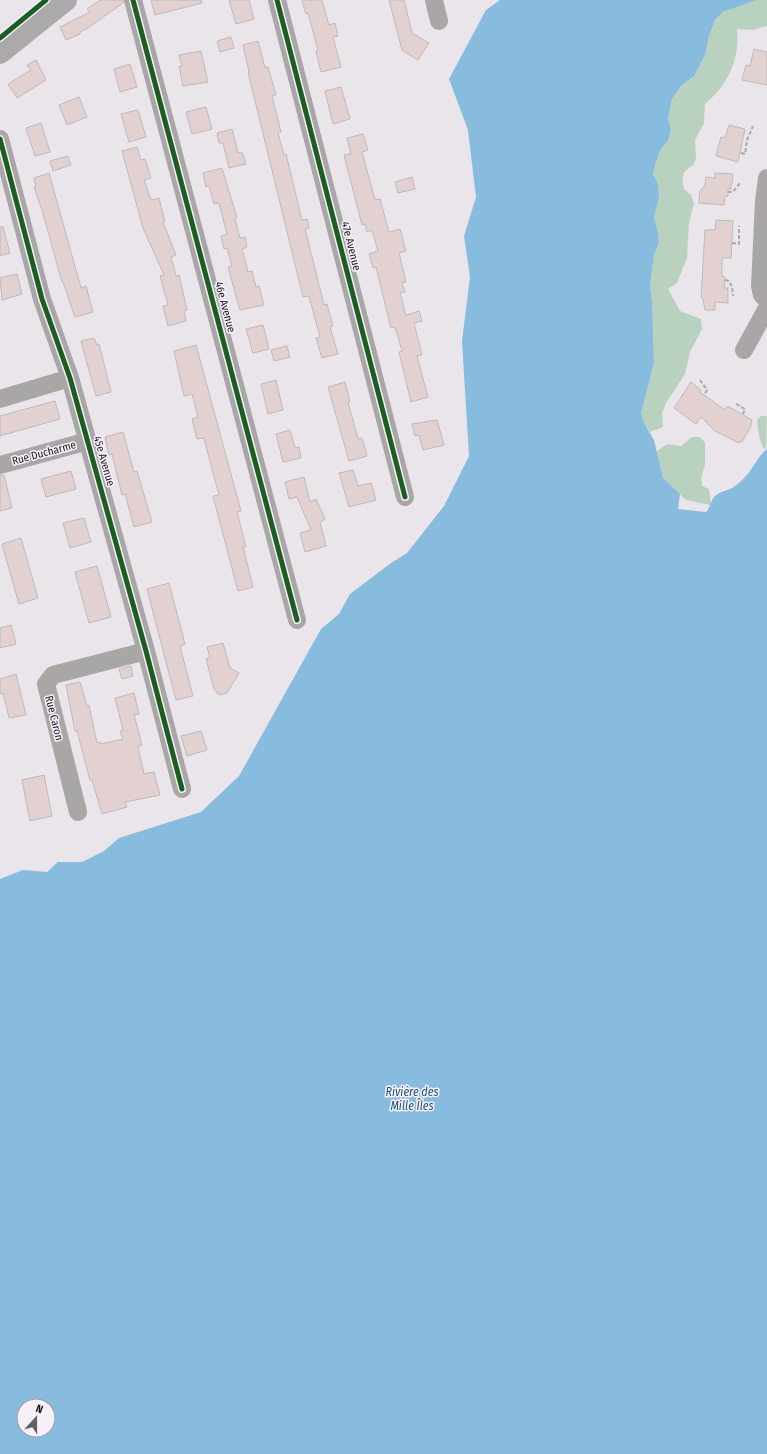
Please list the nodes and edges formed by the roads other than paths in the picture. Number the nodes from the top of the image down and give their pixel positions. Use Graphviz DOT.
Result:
graph roads {
  1 [pos="66,0"];
  2 [pos="134,0"];
  3 [pos="277,0"];
  4 [pos="434,0"];
  5 [pos="439,21"];
  6 [pos="0,53"];
  7 [pos="0,140"];
  8 [pos="767,178"];
  9 [pos="767,300"];
  10 [pos="767,308"];
  11 [pos="744,350"];
  12 [pos="70,378"];
  13 [pos="0,400"];
  14 [pos="88,441"];
  15 [pos="0,465"];
  16 [pos="405,497"];
  17 [pos="297,620"];
  18 [pos="146,651"];
  19 [pos="182,789"];
  20 [pos="78,812"];
  1 -- 6 [label="main road"];
  2 -- 17 [label="street, 46e Avenue"];
  3 -- 16 [label="street, 47e Avenue"];
  4 -- 5 [label="street"];
  7 -- 12 [label="street, 45e Avenue"];
  8 -- 9 [label="street"];
  10 -- 11 [label="street"];
  12 -- 13 [label="street"];
  12 -- 14 [label="street, 45e Avenue"];
  14 -- 15 [label="street, Rue Ducharme"];
  14 -- 18 [label="street, 45e Avenue"];
  18 -- 19 [label="street, 45e Avenue"];
  18 -- 20 [label="street, Rue Caron"];
}
